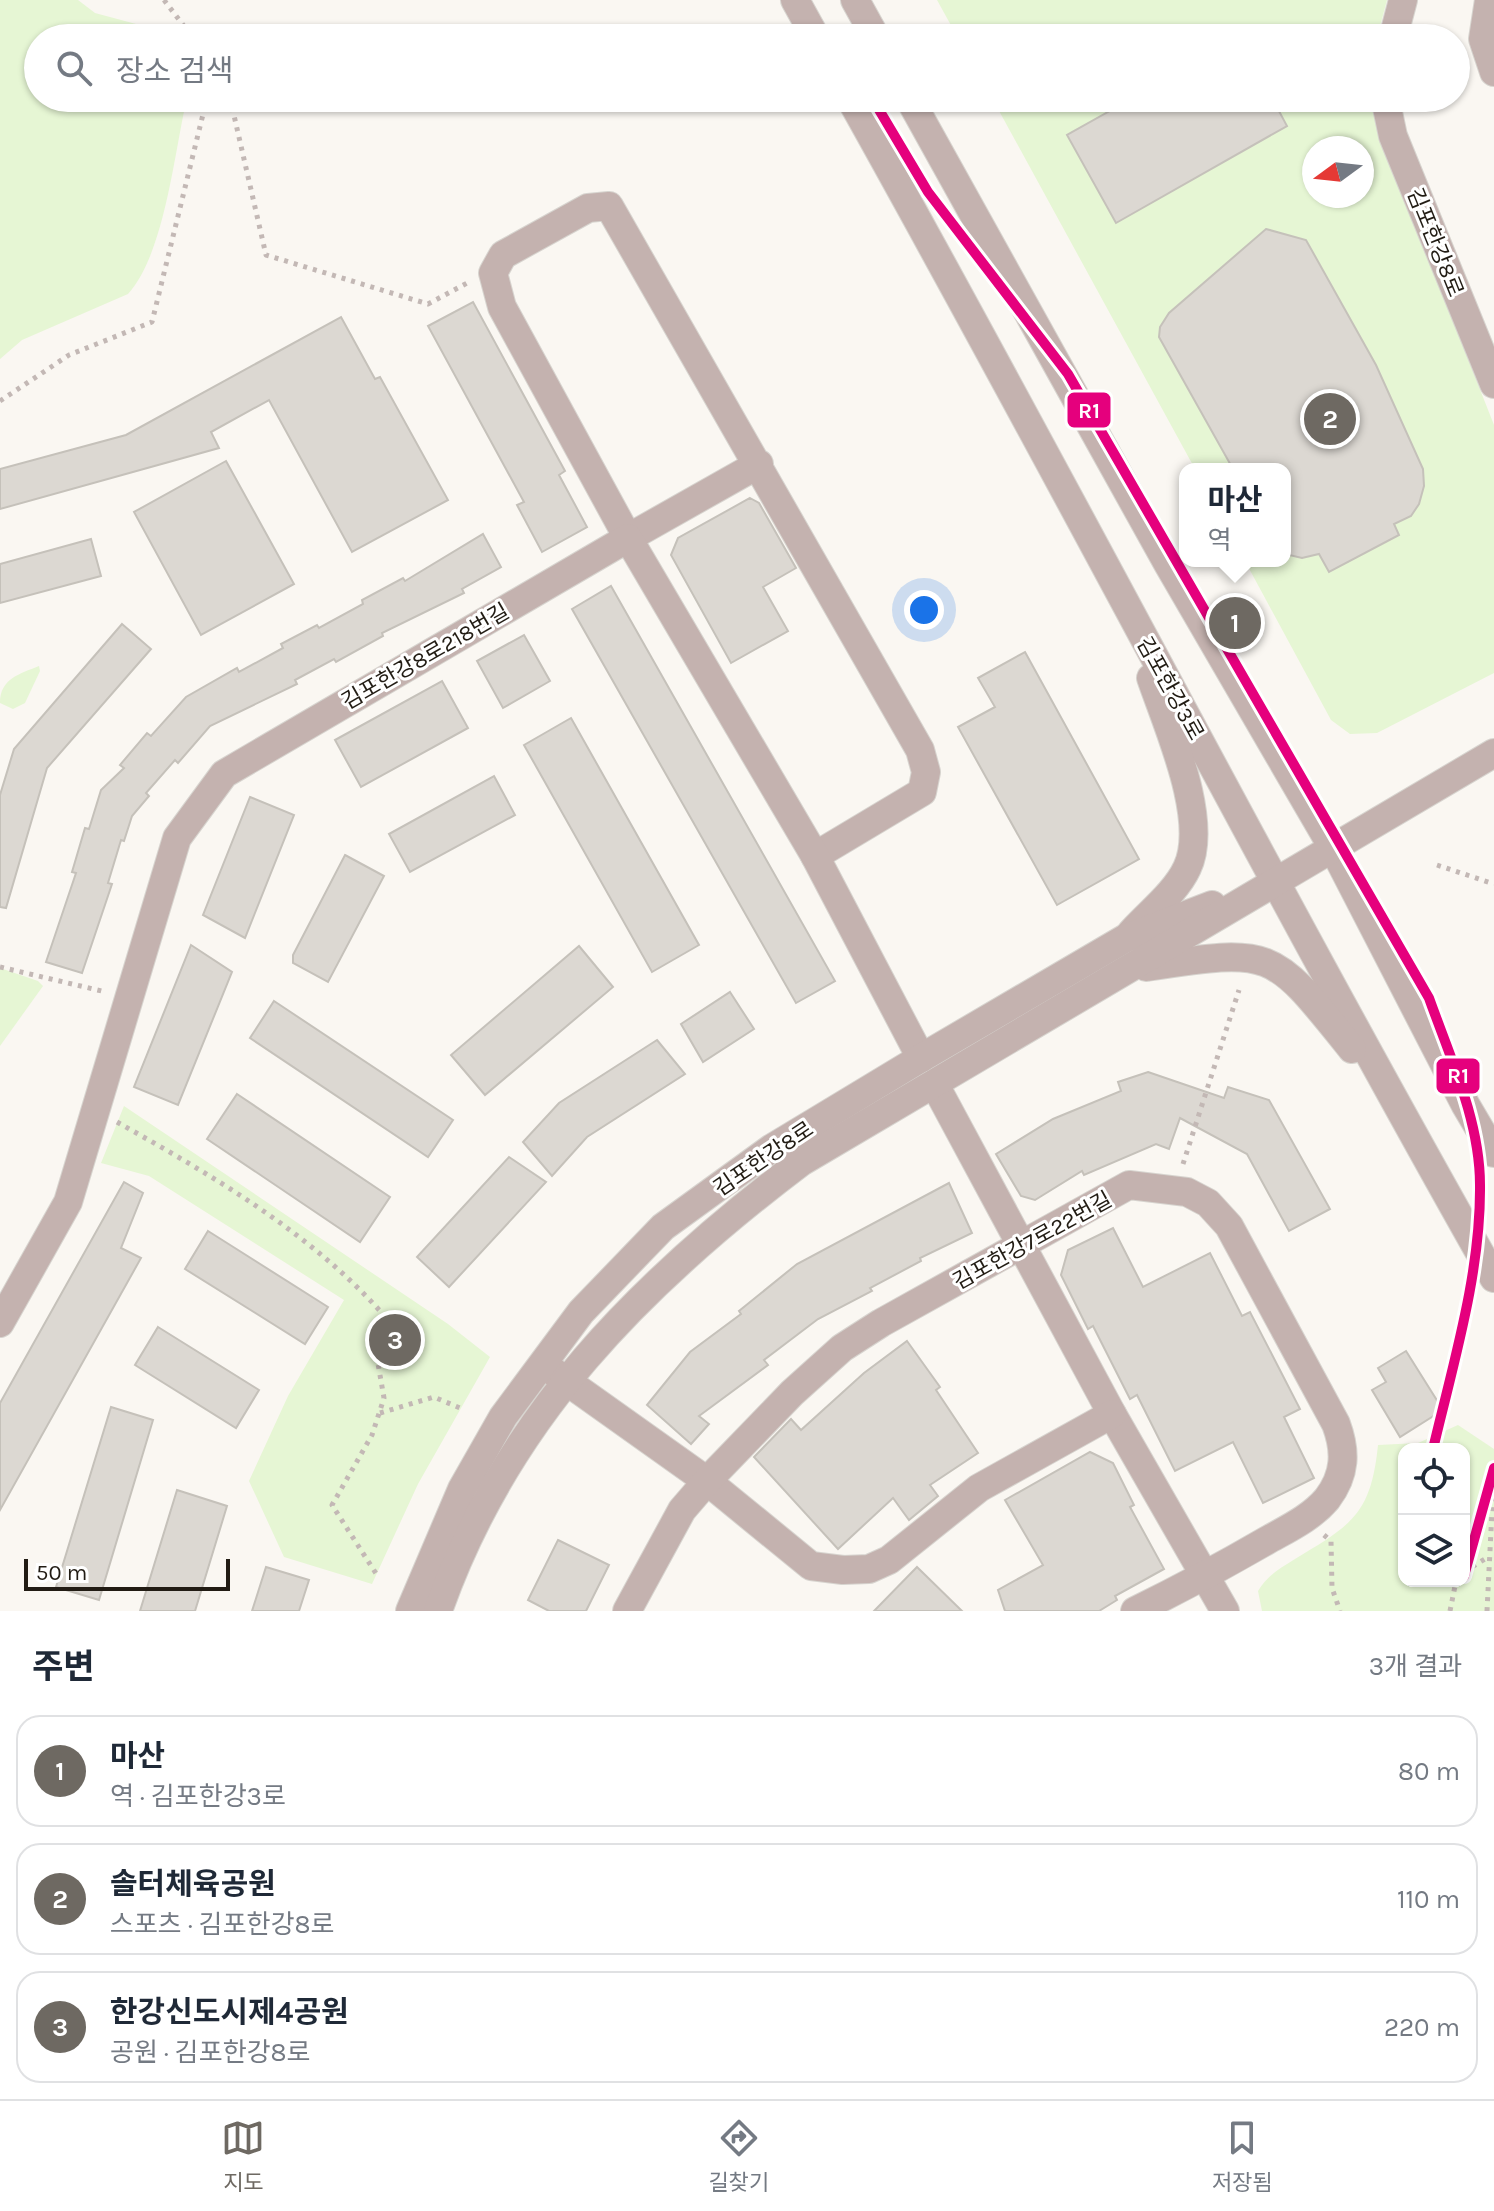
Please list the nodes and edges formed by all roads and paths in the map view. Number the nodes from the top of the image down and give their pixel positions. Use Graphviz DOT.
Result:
graph roads {
  1 [pos="164,0"];
  2 [pos="795,0"];
  3 [pos="855,0"];
  4 [pos="1403,0"];
  5 [pos="1489,0"];
  6 [pos="182,24"];
  7 [pos="808,24"];
  8 [pos="868,24"];
  9 [pos="1397,24"];
  10 [pos="1494,72"];
  11 [pos="204,112"];
  12 [pos="233,112"];
  13 [pos="858,112"];
  14 [pos="917,112"];
  15 [pos="1388,112"];
  16 [pos="470,282"];
  17 [pos="1494,384"];
  18 [pos="0,401"];
  19 [pos="759,464"];
  20 [pos="628,538"];
  21 [pos="1126,606"];
  22 [pos="1494,753"];
  23 [pos="1333,848"];
  24 [pos="815,856"];
  25 [pos="1437,865"];
  26 [pos="1276,880"];
  27 [pos="1494,884"];
  28 [pos="1126,938"];
  29 [pos="0,967"];
  30 [pos="1133,969"];
  31 [pos="1239,990"];
  32 [pos="119,994"];
  33 [pos="921,1058"];
  34 [pos="935,1085"];
  35 [pos="1396,1104"];
  36 [pos="116,1122"];
  37 [pos="1494,1153"];
  38 [pos="1175,1189"];
  39 [pos="1022,1246"];
  40 [pos="1494,1278"];
  41 [pos="0,1323"];
  42 [pos="540,1363"];
  43 [pos="566,1381"];
  44 [pos="460,1408"];
  45 [pos="379,1414"];
  46 [pos="1112,1414"];
  47 [pos="1494,1470"];
  48 [pos="707,1481"];
  49 [pos="1317,1529"];
  50 [pos="1488,1557"];
  51 [pos="1470,1568"];
  52 [pos="377,1575"];
  53 [pos="1208,1575"];
  54 [pos="1455,1587"];
  55 [pos="410,1611"];
  56 [pos="438,1611"];
  57 [pos="627,1611"];
  58 [pos="1135,1611"];
  59 [pos="1225,1611"];
  60 [pos="1340,1611"];
  61 [pos="1450,1611"];
  62 [pos="1487,1611"];
  1 -- 6 [label="path"];
  2 -- 7 [label="street"];
  3 -- 8 [label="street"];
  4 -- 9 [label="street"];
  5 -- 10 [label="street"];
  11 -- 18 [label="path"];
  12 -- 16 [label="path"];
  13 -- 21 [label="street, 김포한강3로"];
  14 -- 23 [label="street"];
  15 -- 17 [label="street, 김포한강8로"];
  19 -- 20 [label="street, 김포한강8로218번길"];
  19 -- 20 [label="street"];
  19 -- 24 [label="street"];
  20 -- 24 [label="street"];
  20 -- 41 [label="street, 김포한강8로218번길"];
  21 -- 26 [label="street, 김포한강3로"];
  21 -- 28 [label="street"];
  22 -- 23 [label="street, 김포한강8로"];
  23 -- 26 [label="street, 김포한강8로"];
  23 -- 37 [label="street"];
  24 -- 33 [label="street"];
  25 -- 27 [label="path"];
  26 -- 28 [label="street, 김포한강8로"];
  26 -- 30 [label="street, 김포한강8로"];
  26 -- 35 [label="street, 김포한강3로"];
  28 -- 33 [label="street, 김포한강8로"];
  29 -- 32 [label="path"];
  30 -- 34 [label="street, 김포한강8로"];
  30 -- 35 [label="street"];
  31 -- 38 [label="path"];
  33 -- 42 [label="street, 김포한강8로"];
  34 -- 39 [label="street"];
  34 -- 43 [label="street, 김포한강8로"];
  35 -- 40 [label="street, 김포한강3로"];
  36 -- 45 [label="path"];
  38 -- 39 [label="street, 김포한강7로22번길"];
  38 -- 53 [label="street, 김포한강7로22번길"];
  39 -- 46 [label="street"];
  39 -- 48 [label="street, 김포한강7로22번길"];
  42 -- 43 [label="street"];
  42 -- 55 [label="street, 김포한강8로"];
  43 -- 48 [label="street"];
  43 -- 56 [label="street, 김포한강8로"];
  44 -- 45 [label="path"];
  45 -- 52 [label="path"];
  46 -- 48 [label="street"];
  46 -- 53 [label="street"];
  47 -- 50 [label="path"];
  48 -- 57 [label="street, 김포한강7로22번길"];
  49 -- 60 [label="path"];
  50 -- 51 [label="path"];
  50 -- 62 [label="path"];
  53 -- 58 [label="street, 김포한강7로22번길"];
  53 -- 59 [label="street"];
  54 -- 61 [label="path"];
}
